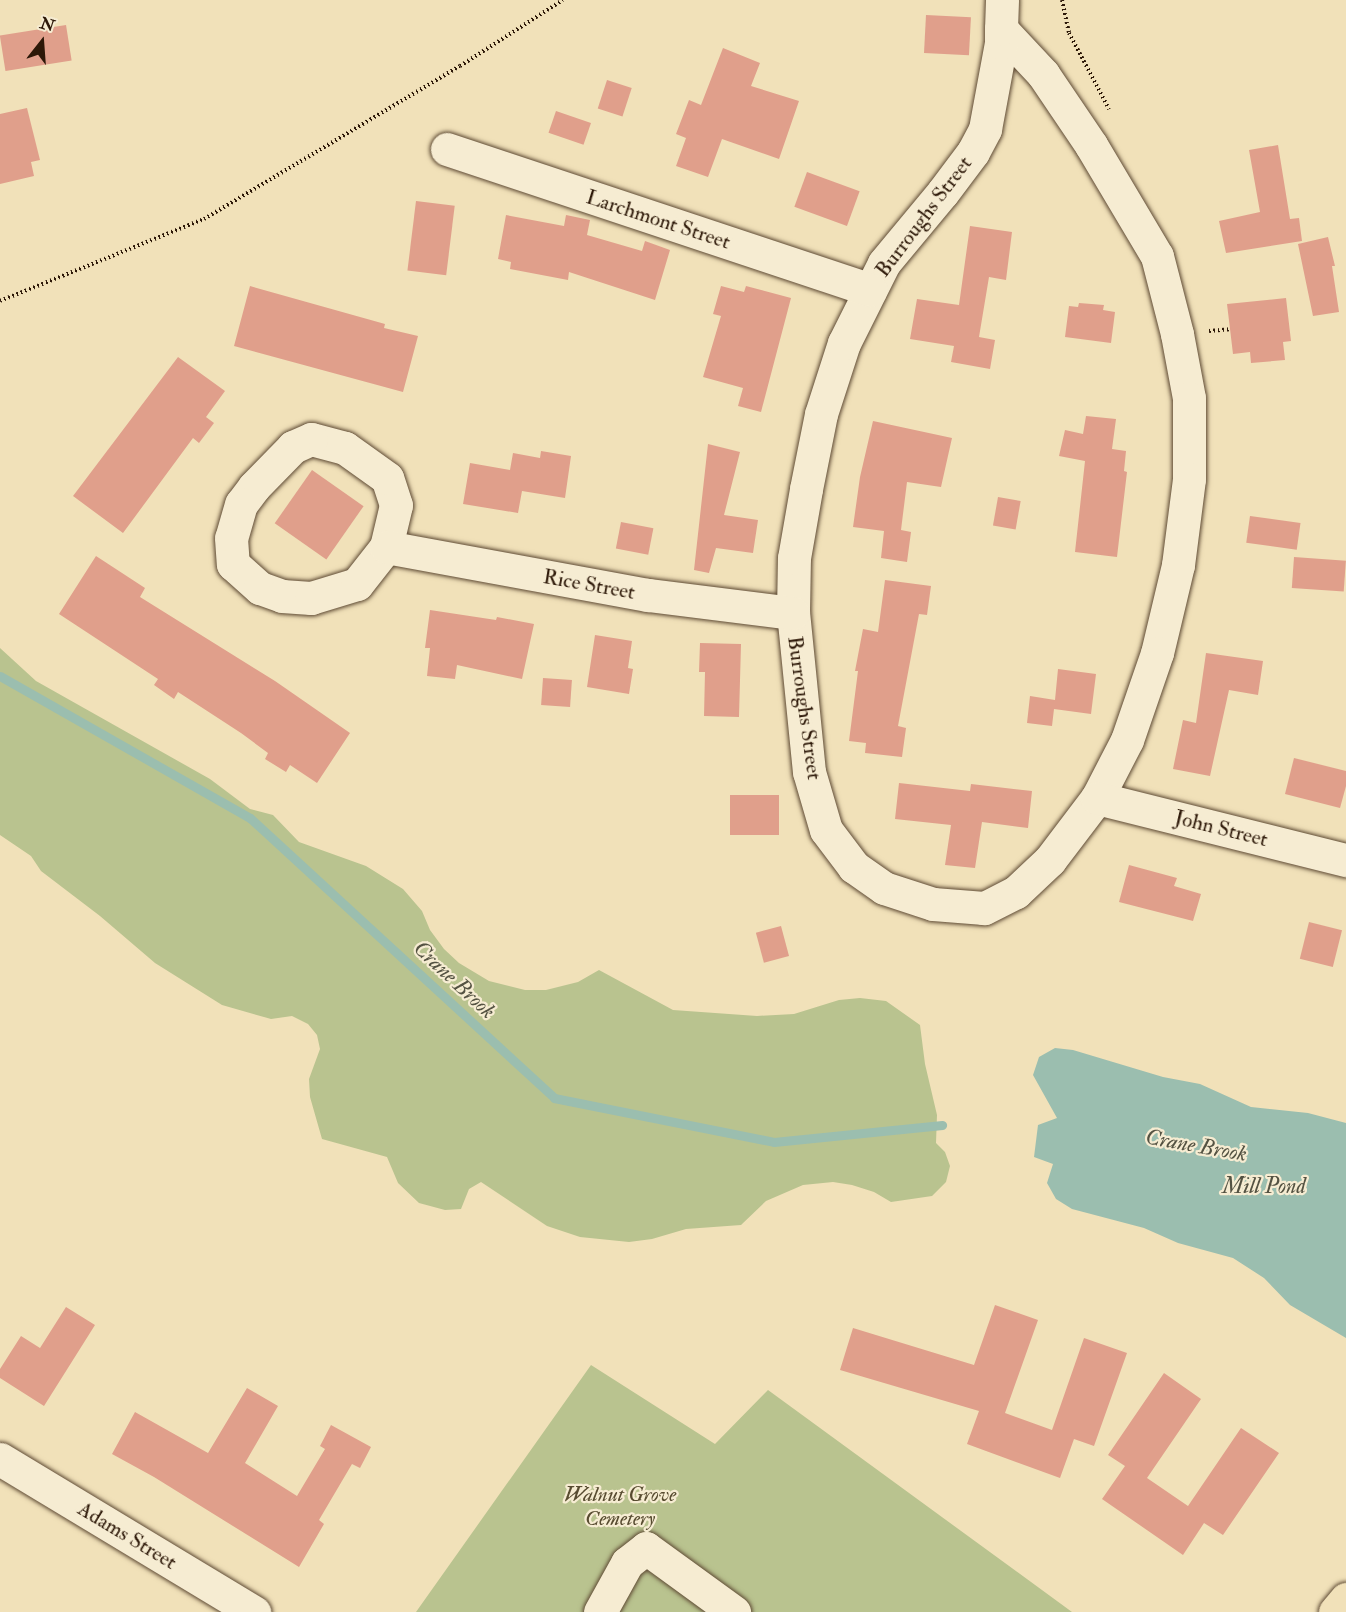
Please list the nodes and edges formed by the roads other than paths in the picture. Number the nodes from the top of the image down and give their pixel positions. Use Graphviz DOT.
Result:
graph roads {
  1 [pos="1002,14"];
  2 [pos="447,149"];
  3 [pos="870,290"];
  4 [pos="386,547"];
  5 [pos="793,614"];
  6 [pos="1097,798"];
  7 [pos="1346,860"];
  8 [pos="0,1459"];
  9 [pos="1346,1599"];
  10 [pos="254,1612"];
  11 [pos="600,1612"];
  12 [pos="734,1612"];
  13 [pos="1335,1612"];
  1 -- 3 [label="street, Burroughs Street"];
  1 -- 6 [label="street, Burroughs Street"];
  2 -- 3 [label="street, Larchmont Street"];
  3 -- 5 [label="street, Burroughs Street"];
  4 -- 4 [label="street"];
  4 -- 5 [label="street, Rice Street"];
  5 -- 6 [label="street, Burroughs Street"];
  6 -- 7 [label="street, John Street"];
  8 -- 10 [label="street, Adams Street"];
  9 -- 13 [label="main road"];
  11 -- 12 [label="street"];
}
